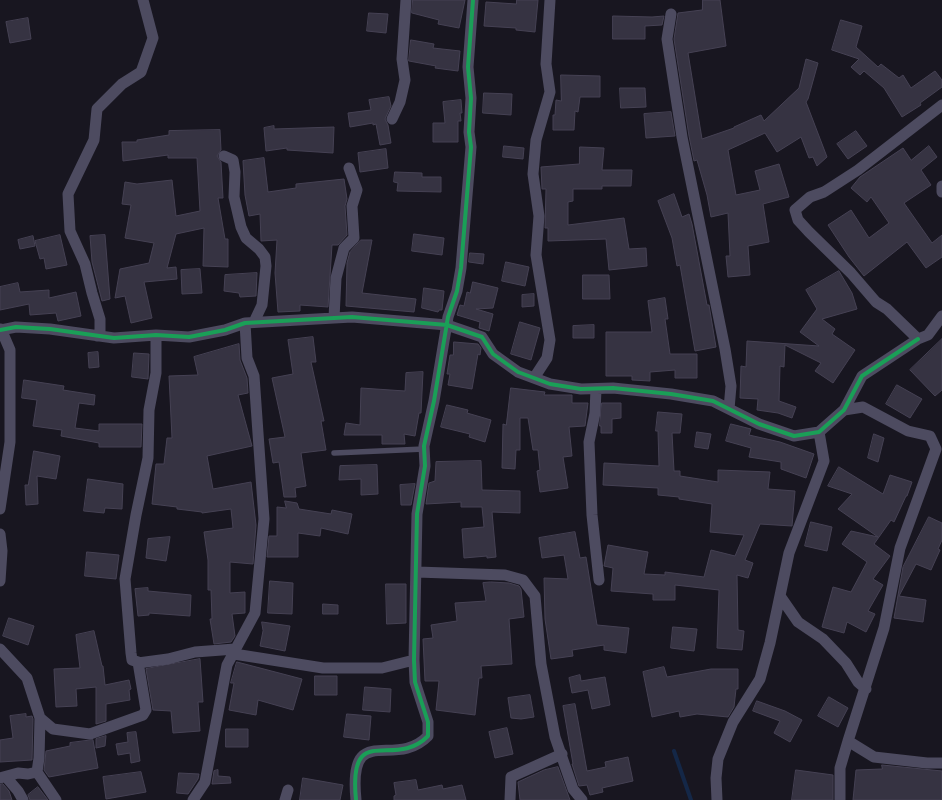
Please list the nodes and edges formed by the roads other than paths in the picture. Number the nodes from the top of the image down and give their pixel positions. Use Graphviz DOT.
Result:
graph roads {
  1 [pos="143,0"];
  2 [pos="406,0"];
  3 [pos="473,0"];
  4 [pos="550,0"];
  5 [pos="671,14"];
  6 [pos="942,105"];
  7 [pos="392,119"];
  8 [pos="224,156"];
  9 [pos="349,168"];
  10 [pos="942,186"];
  11 [pos="942,192"];
  12 [pos="942,316"];
  13 [pos="334,318"];
  14 [pos="249,322"];
  15 [pos="447,325"];
  16 [pos="0,329"];
  17 [pos="156,335"];
  18 [pos="97,336"];
  19 [pos="918,339"];
  20 [pos="534,378"];
  21 [pos="596,388"];
  22 [pos="729,409"];
  23 [pos="844,410"];
  24 [pos="819,432"];
  25 [pos="424,449"];
  26 [pos="334,453"];
  27 [pos="0,509"];
  28 [pos="0,534"];
  29 [pos="1,551"];
  30 [pos="417,572"];
  31 [pos="599,580"];
  32 [pos="0,581"];
  33 [pos="780,596"];
  34 [pos="0,650"];
  35 [pos="235,652"];
  36 [pos="414,660"];
  37 [pos="138,663"];
  38 [pos="866,689"];
  39 [pos="40,718"];
  40 [pos="848,741"];
  41 [pos="562,754"];
  42 [pos="942,763"];
  43 [pos="37,772"];
  44 [pos="3,778"];
  45 [pos="23,800"];
  46 [pos="56,800"];
  47 [pos="193,800"];
  48 [pos="356,800"];
  49 [pos="510,800"];
  50 [pos="582,800"];
  51 [pos="717,800"];
  52 [pos="840,800"];
  1 -- 18 [label="street"];
  2 -- 7 [label="street"];
  3 -- 15 [label="street"];
  4 -- 20 [label="street"];
  5 -- 22 [label="street"];
  6 -- 19 [label="street"];
  8 -- 14 [label="street"];
  9 -- 13 [label="street"];
  10 -- 11 [label="street"];
  12 -- 19 [label="street"];
  13 -- 14 [label="street"];
  13 -- 15 [label="street"];
  14 -- 17 [label="street"];
  14 -- 35 [label="street"];
  15 -- 20 [label="street"];
  15 -- 25 [label="street"];
  16 -- 18 [label="street"];
  16 -- 27 [label="street"];
  17 -- 18 [label="street"];
  17 -- 37 [label="street"];
  19 -- 23 [label="street"];
  20 -- 21 [label="street"];
  21 -- 22 [label="street"];
  21 -- 31 [label="street"];
  22 -- 24 [label="street"];
  23 -- 24 [label="street"];
  23 -- 38 [label="street"];
  24 -- 33 [label="street"];
  25 -- 26 [label="lane"];
  25 -- 30 [label="street"];
  28 -- 29 [label="street"];
  29 -- 32 [label="street"];
  30 -- 36 [label="street"];
  30 -- 41 [label="street"];
  33 -- 38 [label="street"];
  33 -- 51 [label="street"];
  34 -- 39 [label="street"];
  35 -- 36 [label="street"];
  35 -- 37 [label="street"];
  35 -- 47 [label="street"];
  36 -- 48 [label="street"];
  37 -- 39 [label="street"];
  38 -- 40 [label="street"];
  39 -- 43 [label="street"];
  40 -- 42 [label="street"];
  40 -- 52 [label="street"];
  41 -- 49 [label="street"];
  41 -- 50 [label="street"];
  43 -- 44 [label="street"];
  43 -- 46 [label="street"];
  44 -- 45 [label="street"];
}
